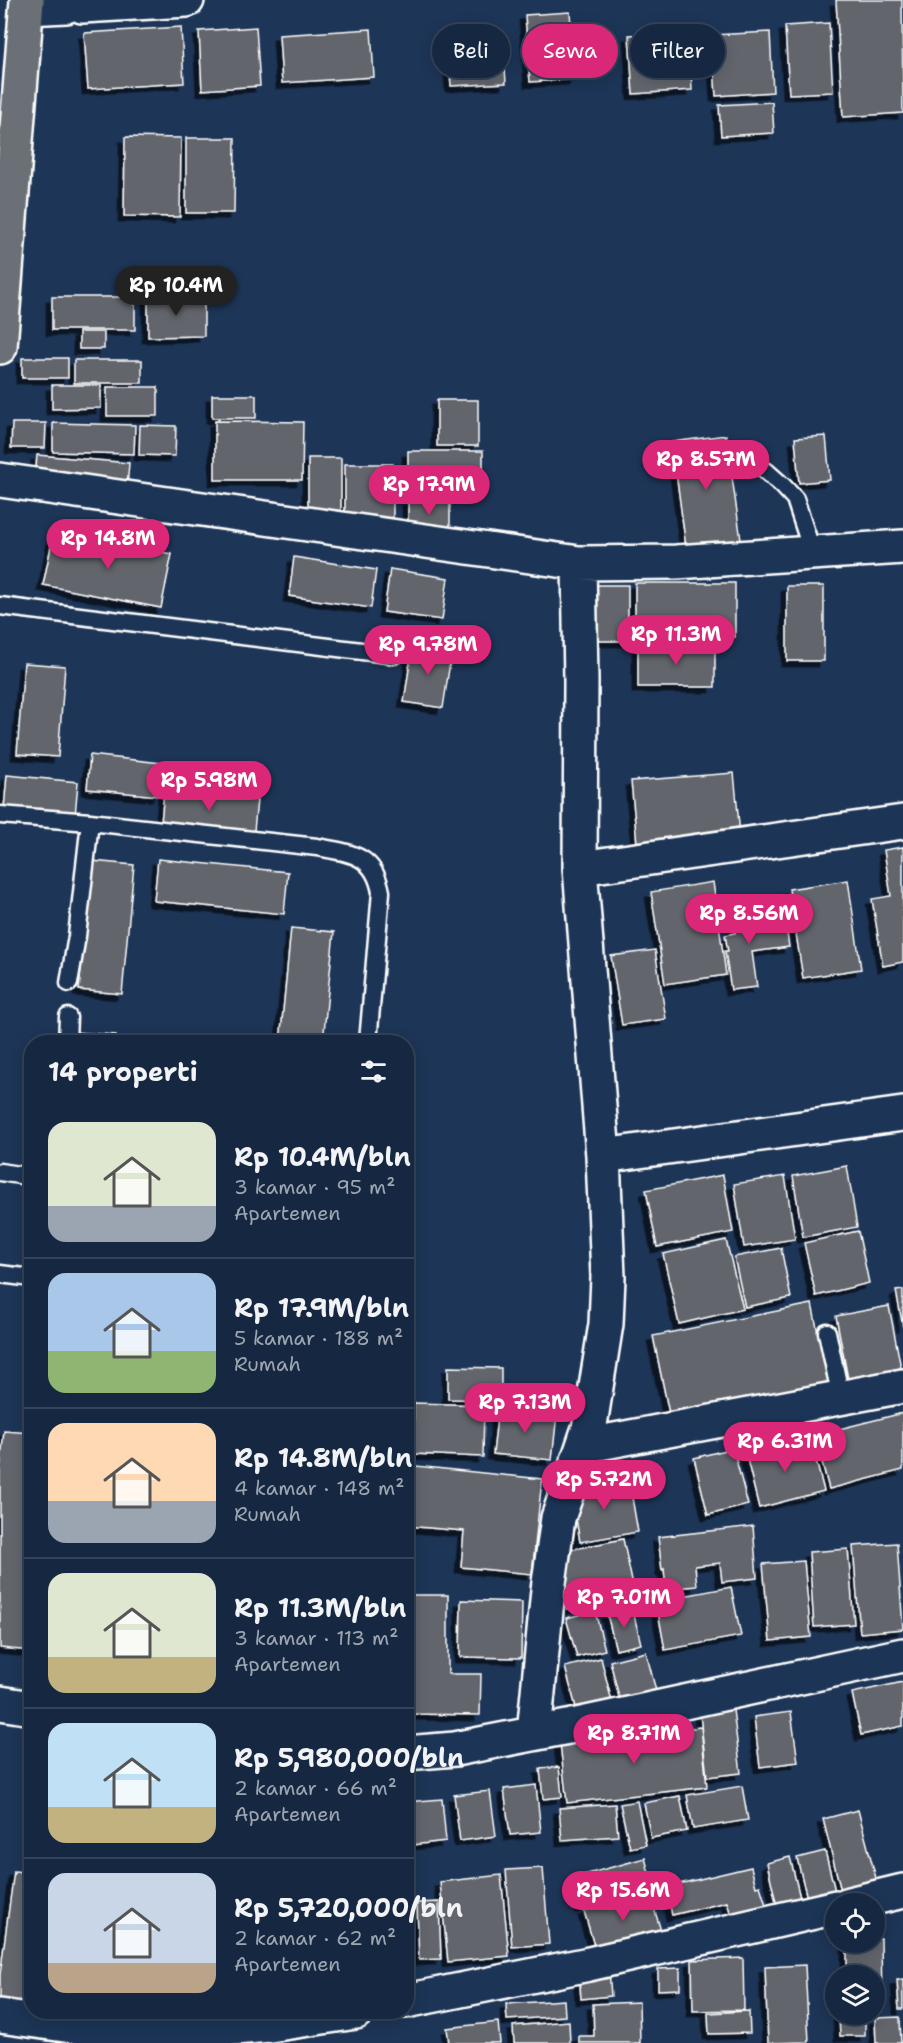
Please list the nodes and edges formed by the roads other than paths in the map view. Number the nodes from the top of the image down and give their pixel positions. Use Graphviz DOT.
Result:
graph roads {
  1 [pos="187,0"];
  2 [pos="27,4"];
  3 [pos="0,347"];
  4 [pos="766,471"];
  5 [pos="0,480"];
  6 [pos="903,547"];
  7 [pos="813,554"];
  8 [pos="579,563"];
  9 [pos="0,606"];
  10 [pos="394,655"];
  11 [pos="0,815"];
  12 [pos="90,822"];
  13 [pos="903,822"];
  14 [pos="580,868"];
  15 [pos="69,983"];
  16 [pos="68,1017"];
  17 [pos="67,1035"];
  18 [pos="369,1035"];
  19 [pos="903,1114"];
  20 [pos="603,1156"];
  21 [pos="0,1172"];
  22 [pos="24,1176"];
  23 [pos="0,1274"];
  24 [pos="24,1277"];
  25 [pos="827,1332"];
  26 [pos="903,1386"];
  27 [pos="841,1398"];
  28 [pos="583,1446"];
  29 [pos="903,1654"];
  30 [pos="0,1703"];
  31 [pos="24,1707"];
  32 [pos="534,1733"];
  33 [pos="414,1752"];
  34 [pos="903,1891"];
  35 [pos="885,1895"];
  36 [pos="825,1909"];
  37 [pos="414,1999"];
  38 [pos="0,2016"];
  39 [pos="310,2019"];
  1 -- 2 [label="street"];
  2 -- 3 [label="main road"];
  4 -- 7 [label="lane"];
  5 -- 8 [label="street"];
  6 -- 7 [label="street"];
  7 -- 8 [label="street"];
  8 -- 14 [label="street"];
  9 -- 10 [label="lane"];
  11 -- 12 [label="lane"];
  12 -- 15 [label="lane"];
  12 -- 18 [label="lane"];
  13 -- 14 [label="street"];
  14 -- 20 [label="street"];
  16 -- 17 [label="lane"];
  19 -- 20 [label="street"];
  20 -- 28 [label="street"];
  21 -- 22 [label="lane"];
  23 -- 24 [label="lane"];
  25 -- 27 [label="lane"];
  26 -- 27 [label="street"];
  27 -- 28 [label="street"];
  28 -- 32 [label="street"];
  29 -- 32 [label="street"];
  30 -- 31 [label="street"];
  32 -- 33 [label="street"];
  34 -- 35 [label="street"];
  36 -- 37 [label="street"];
  38 -- 39 [label="street"];
}
